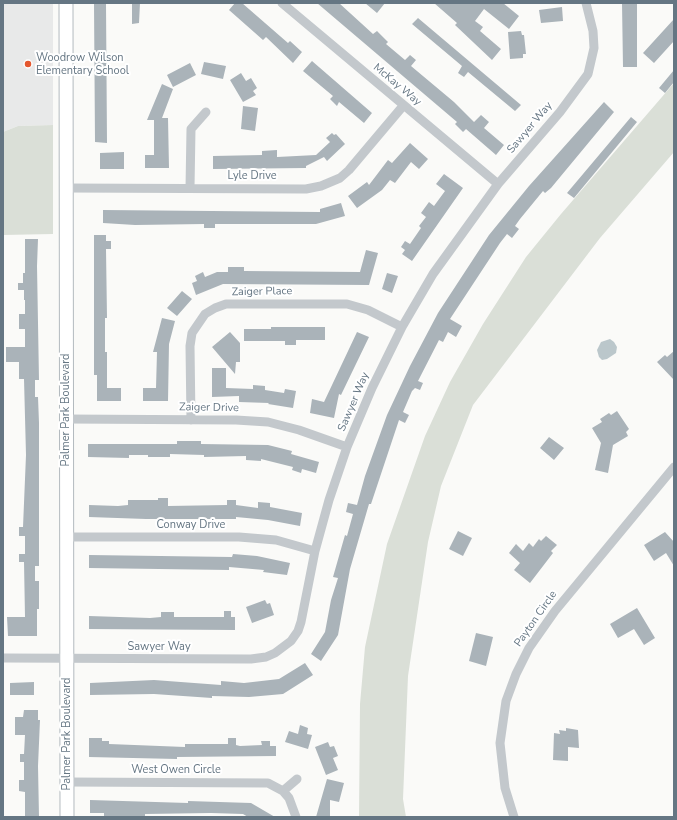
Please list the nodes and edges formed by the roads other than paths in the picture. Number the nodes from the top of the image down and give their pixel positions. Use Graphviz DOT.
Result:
graph roads {
  1 [pos="66,3"];
  2 [pos="282,3"];
  3 [pos="586,3"];
  4 [pos="404,106"];
  5 [pos="206,112"];
  6 [pos="498,184"];
  7 [pos="66,188"];
  8 [pos="190,188"];
  9 [pos="402,327"];
  10 [pos="66,419"];
  11 [pos="191,420"];
  12 [pos="347,447"];
  13 [pos="674,467"];
  14 [pos="66,537"];
  15 [pos="315,551"];
  16 [pos="3,658"];
  17 [pos="67,659"];
  18 [pos="298,779"];
  19 [pos="66,782"];
  20 [pos="283,791"];
  21 [pos="67,817"];
  22 [pos="296,817"];
  23 [pos="514,817"];
  1 -- 7 [label="main road, Palmer Park Boulevard"];
  2 -- 4 [label="street, McKay Way"];
  3 -- 6 [label="street, Sawyer Way"];
  4 -- 6 [label="street, McKay Way"];
  4 -- 8 [label="street, Lyle Drive"];
  5 -- 8 [label="street"];
  6 -- 9 [label="street, Sawyer Way"];
  7 -- 8 [label="street, Lyle Drive"];
  7 -- 10 [label="main road, Palmer Park Boulevard"];
  9 -- 11 [label="street, Zaiger Place"];
  9 -- 12 [label="street, Sawyer Way"];
  10 -- 11 [label="street, Zaiger Drive"];
  10 -- 14 [label="main road, Palmer Park Boulevard"];
  11 -- 12 [label="street, Zaiger Drive"];
  12 -- 15 [label="street, Sawyer Way"];
  13 -- 23 [label="street, Payton Circle"];
  14 -- 15 [label="street, Conway Drive"];
  14 -- 17 [label="main road, Palmer Park Boulevard"];
  15 -- 17 [label="street, Sawyer Way"];
  16 -- 17 [label="street, Sawyer Way"];
  17 -- 19 [label="main road, Palmer Park Boulevard"];
  18 -- 20 [label="street"];
  19 -- 20 [label="street, West Owen Circle"];
  19 -- 21 [label="main road, Palmer Park Boulevard"];
  20 -- 22 [label="street"];
}
